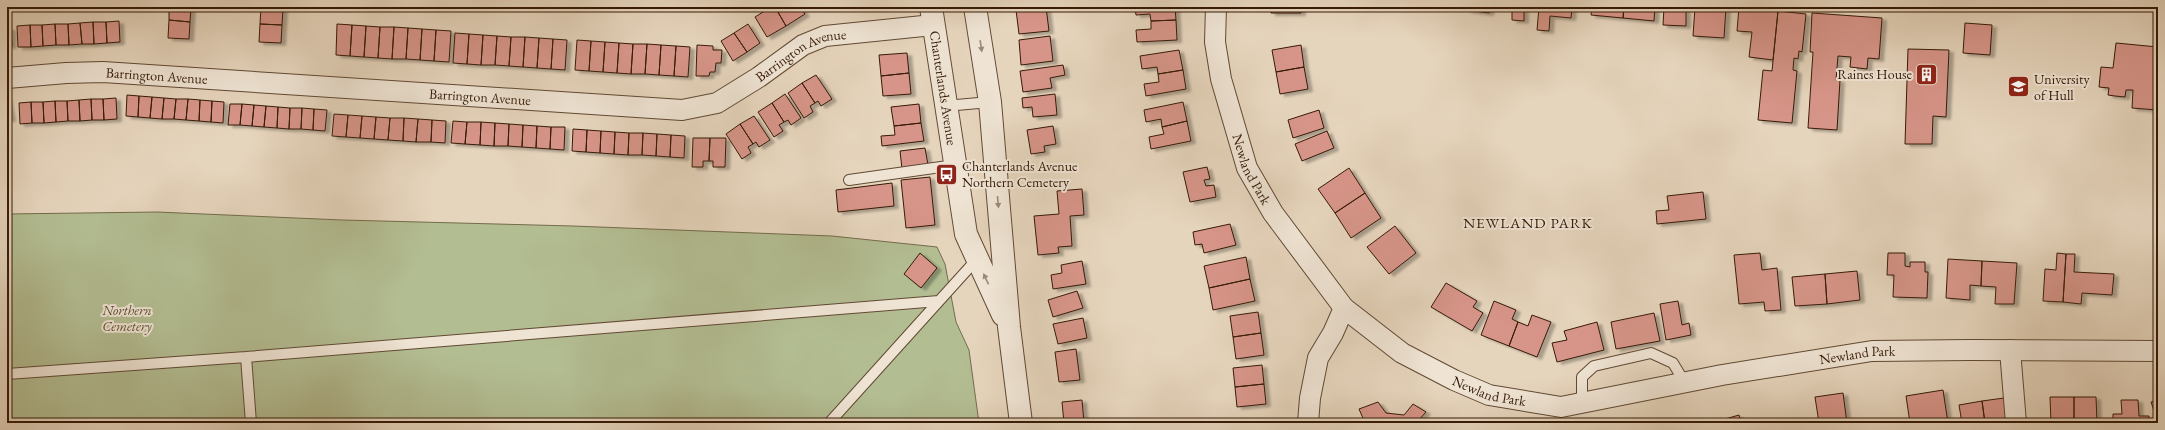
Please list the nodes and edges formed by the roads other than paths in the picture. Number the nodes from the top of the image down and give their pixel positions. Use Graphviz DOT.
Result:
graph roads {
  1 [pos="975,7"];
  2 [pos="1216,7"];
  3 [pos="932,16"];
  4 [pos="7,78"];
  5 [pos="990,102"];
  6 [pos="945,106"];
  7 [pos="955,165"];
  8 [pos="849,180"];
  9 [pos="977,259"];
  10 [pos="939,301"];
  11 [pos="1344,308"];
  12 [pos="1009,327"];
  13 [pos="2010,350"];
  14 [pos="2158,351"];
  15 [pos="246,357"];
  16 [pos="7,374"];
  17 [pos="1685,383"];
  18 [pos="1582,403"];
  19 [pos="1562,415"];
  20 [pos="251,423"];
  21 [pos="829,423"];
  22 [pos="1021,423"];
  23 [pos="1308,423"];
  24 [pos="2016,423"];
  1 -- 5 [label="street, Chanterlands Avenue, one-way"];
  2 -- 11 [label="street, Newland Park"];
  3 -- 4 [label="street, Barrington Avenue"];
  3 -- 6 [label="street, Chanterlands Avenue"];
  5 -- 6 [label="lane"];
  5 -- 12 [label="street, Chanterlands Avenue, one-way"];
  6 -- 7 [label="street, Chanterlands Avenue"];
  7 -- 8 [label="lane"];
  7 -- 9 [label="street, Chanterlands Avenue"];
  9 -- 10 [label="lane"];
  12 -- 9 [label="street, Chanterlands Avenue, one-way"];
  10 -- 15 [label="lane"];
  10 -- 21 [label="lane"];
  11 -- 19 [label="street, Newland Park"];
  11 -- 23 [label="street"];
  12 -- 22 [label="street, Chanterlands Avenue"];
  13 -- 14 [label="street, Newland Park"];
  13 -- 17 [label="street, Newland Park"];
  13 -- 24 [label="street"];
  15 -- 16 [label="lane"];
  15 -- 20 [label="lane"];
  17 -- 18 [label="street, Newland Park"];
  17 -- 18 [label="lane"];
  18 -- 19 [label="street, Newland Park"];
}
